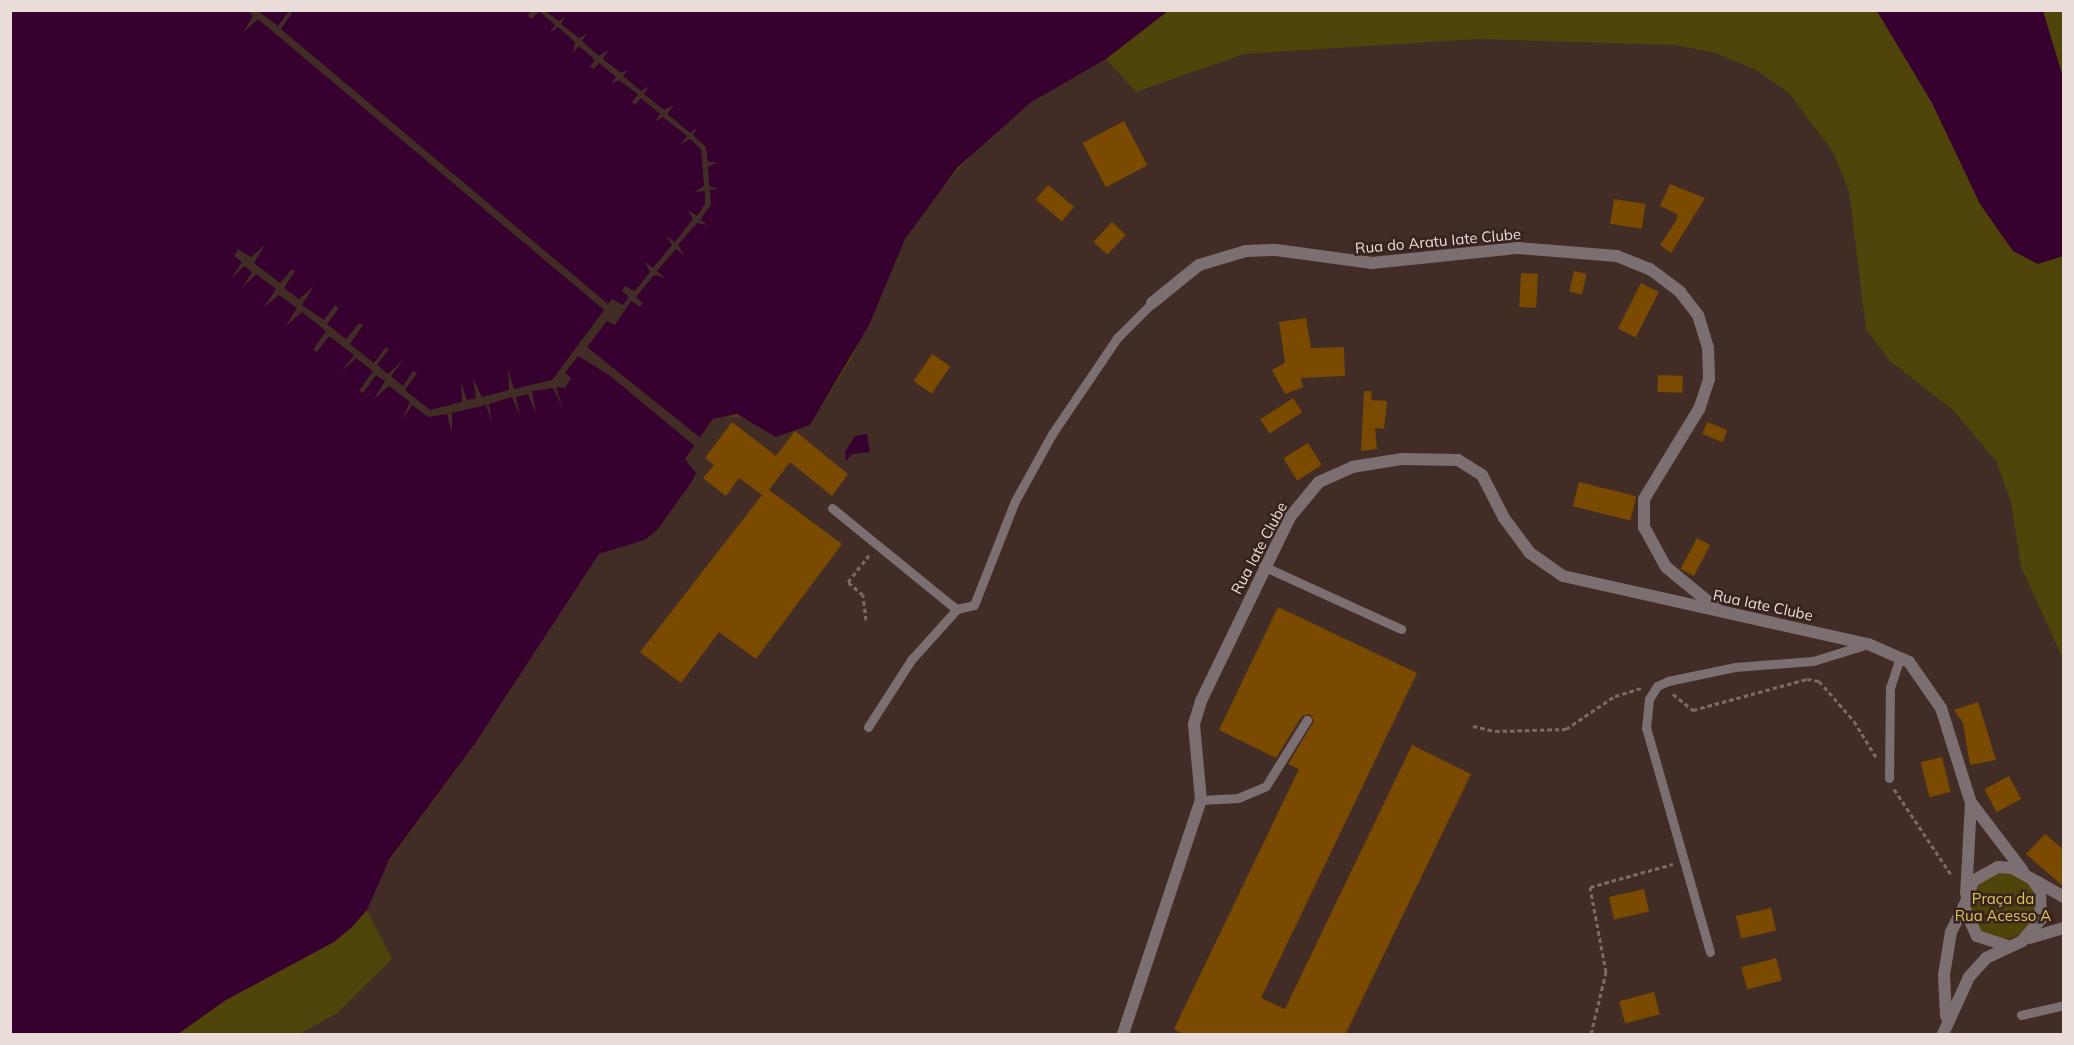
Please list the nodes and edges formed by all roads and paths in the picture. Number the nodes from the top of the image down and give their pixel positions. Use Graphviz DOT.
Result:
graph roads {
  1 [pos="1152,303"];
  2 [pos="832,508"];
  3 [pos="878,544"];
  4 [pos="1263,566"];
  5 [pos="957,609"];
  6 [pos="1719,610"];
  7 [pos="866,620"];
  8 [pos="1401,629"];
  9 [pos="1868,644"];
  10 [pos="1900,657"];
  11 [pos="1657,686"];
  12 [pos="1306,720"];
  13 [pos="1473,726"];
  14 [pos="868,727"];
  15 [pos="1889,778"];
  16 [pos="1201,800"];
  17 [pos="1971,802"];
  18 [pos="1684,861"];
  19 [pos="2029,876"];
  20 [pos="1966,894"];
  21 [pos="2064,897"];
  22 [pos="1964,907"];
  23 [pos="2064,928"];
  24 [pos="2022,941"];
  25 [pos="2007,946"];
  26 [pos="1710,952"];
  27 [pos="2064,1005"];
  28 [pos="2021,1015"];
  29 [pos="1946,1019"];
  30 [pos="1123,1035"];
  31 [pos="1591,1035"];
  32 [pos="1943,1035"];
  1 -- 5 [label="lane"];
  1 -- 6 [label="street, Rua do Aratu Iate Clube"];
  2 -- 3 [label="lane"];
  3 -- 5 [label="lane"];
  3 -- 7 [label="path"];
  4 -- 6 [label="street, Rua Iate Clube"];
  4 -- 8 [label="lane"];
  4 -- 16 [label="street, Rua Iate Clube"];
  5 -- 14 [label="lane"];
  6 -- 9 [label="street, Rua Iate Clube"];
  9 -- 10 [label="street, Rua Iate Clube"];
  9 -- 11 [label="lane"];
  10 -- 15 [label="lane"];
  10 -- 17 [label="street, Rua Iate Clube"];
  11 -- 13 [label="path"];
  11 -- 15 [label="path"];
  11 -- 18 [label="lane"];
  12 -- 16 [label="lane"];
  15 -- 20 [label="path"];
  16 -- 30 [label="street, Rua Iate Clube"];
  17 -- 19 [label="street"];
  17 -- 20 [label="street"];
  18 -- 26 [label="lane"];
  18 -- 31 [label="path"];
  19 -- 20 [label="street"];
  19 -- 21 [label="street"];
  19 -- 24 [label="street"];
  20 -- 22 [label="street"];
  22 -- 25 [label="street"];
  22 -- 29 [label="street"];
  23 -- 24 [label="street"];
  24 -- 25 [label="street"];
  25 -- 29 [label="street"];
  27 -- 28 [label="lane"];
  29 -- 32 [label="street"];
}
